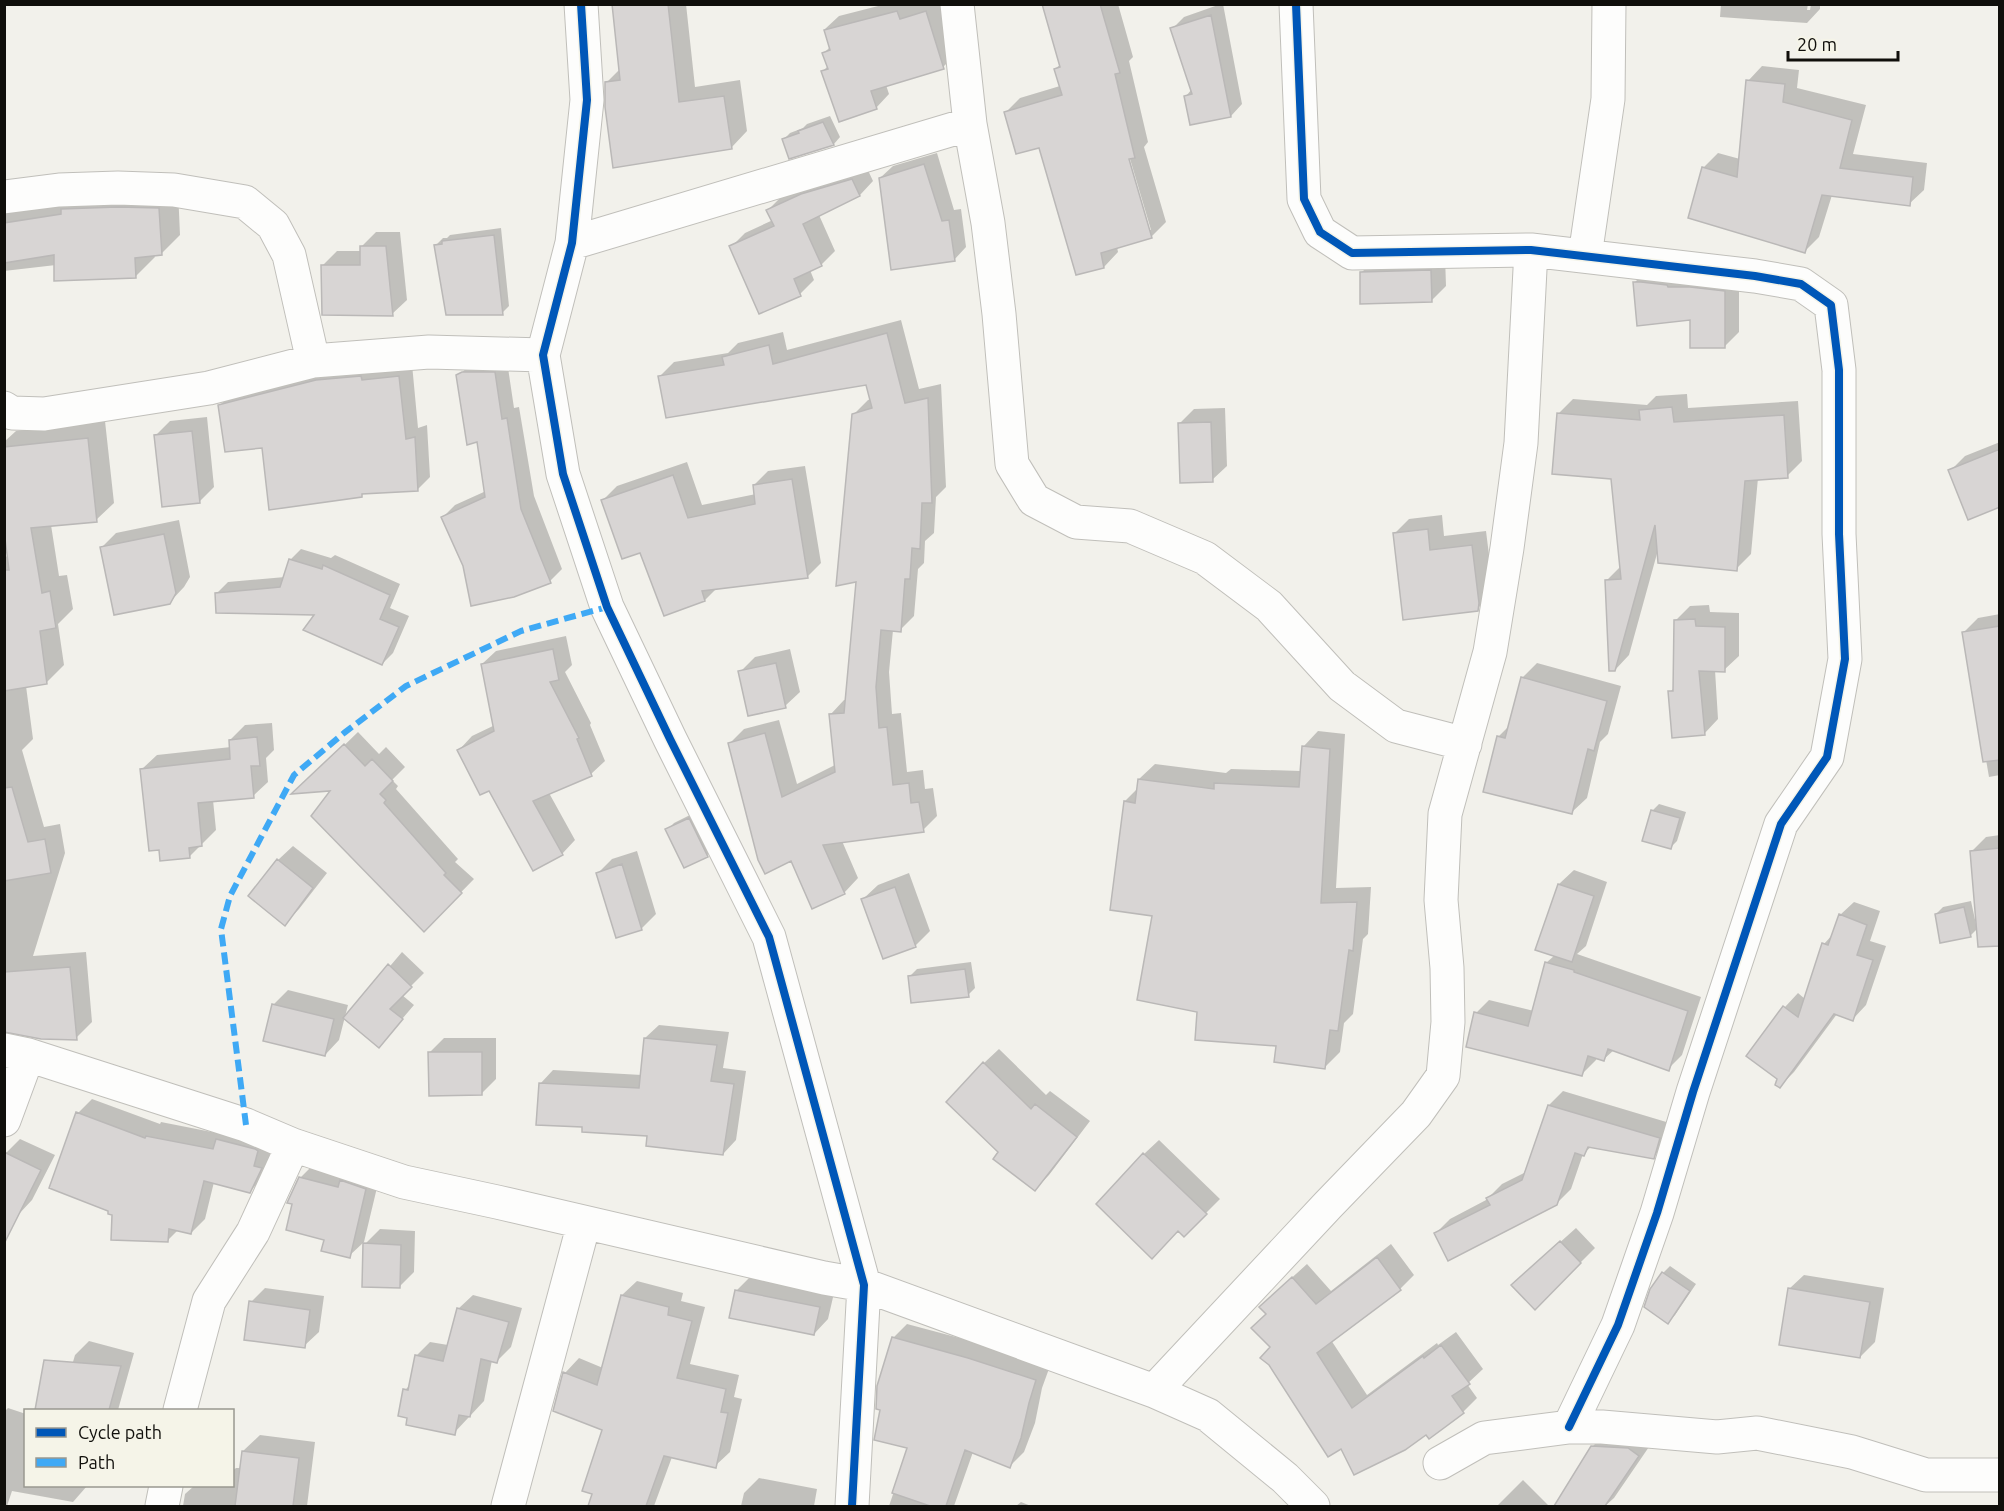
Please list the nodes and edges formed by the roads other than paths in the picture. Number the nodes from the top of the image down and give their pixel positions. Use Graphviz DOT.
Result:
graph roads {
  1 [pos="581,4"];
  2 [pos="957,4"];
  3 [pos="1296,4"];
  4 [pos="1609,4"];
  5 [pos="970,124"];
  6 [pos="4,197"];
  7 [pos="572,243"];
  8 [pos="1531,250"];
  9 [pos="1585,256"];
  10 [pos="543,355"];
  11 [pos="313,361"];
  12 [pos="4,408"];
  13 [pos="1466,744"];
  14 [pos="16,1053"];
  15 [pos="4,1120"];
  16 [pos="293,1145"];
  17 [pos="584,1223"];
  18 [pos="864,1285"];
  19 [pos="1154,1391"];
  20 [pos="180,1409"];
  21 [pos="1569,1426"];
  22 [pos="1440,1463"];
  23 [pos="2000,1475"];
  24 [pos="166,1487"];
  25 [pos="162,1506"];
  26 [pos="508,1506"];
  27 [pos="852,1506"];
  28 [pos="1311,1506"];
  1 -- 7 [label="street"];
  2 -- 5 [label="street"];
  3 -- 8 [label="street"];
  4 -- 9 [label="street"];
  5 -- 7 [label="street"];
  5 -- 13 [label="street"];
  6 -- 11 [label="street"];
  7 -- 10 [label="street"];
  8 -- 9 [label="street"];
  8 -- 13 [label="street"];
  9 -- 21 [label="street"];
  10 -- 11 [label="street"];
  10 -- 18 [label="street"];
  11 -- 12 [label="street"];
  13 -- 19 [label="street"];
  14 -- 15 [label="street"];
  14 -- 16 [label="street"];
  16 -- 17 [label="street"];
  16 -- 20 [label="street"];
  17 -- 18 [label="street"];
  17 -- 26 [label="street"];
  18 -- 19 [label="street"];
  18 -- 27 [label="street"];
  19 -- 28 [label="street"];
  21 -- 22 [label="street"];
  21 -- 23 [label="street"];
  24 -- 25 [label="street"];
}
